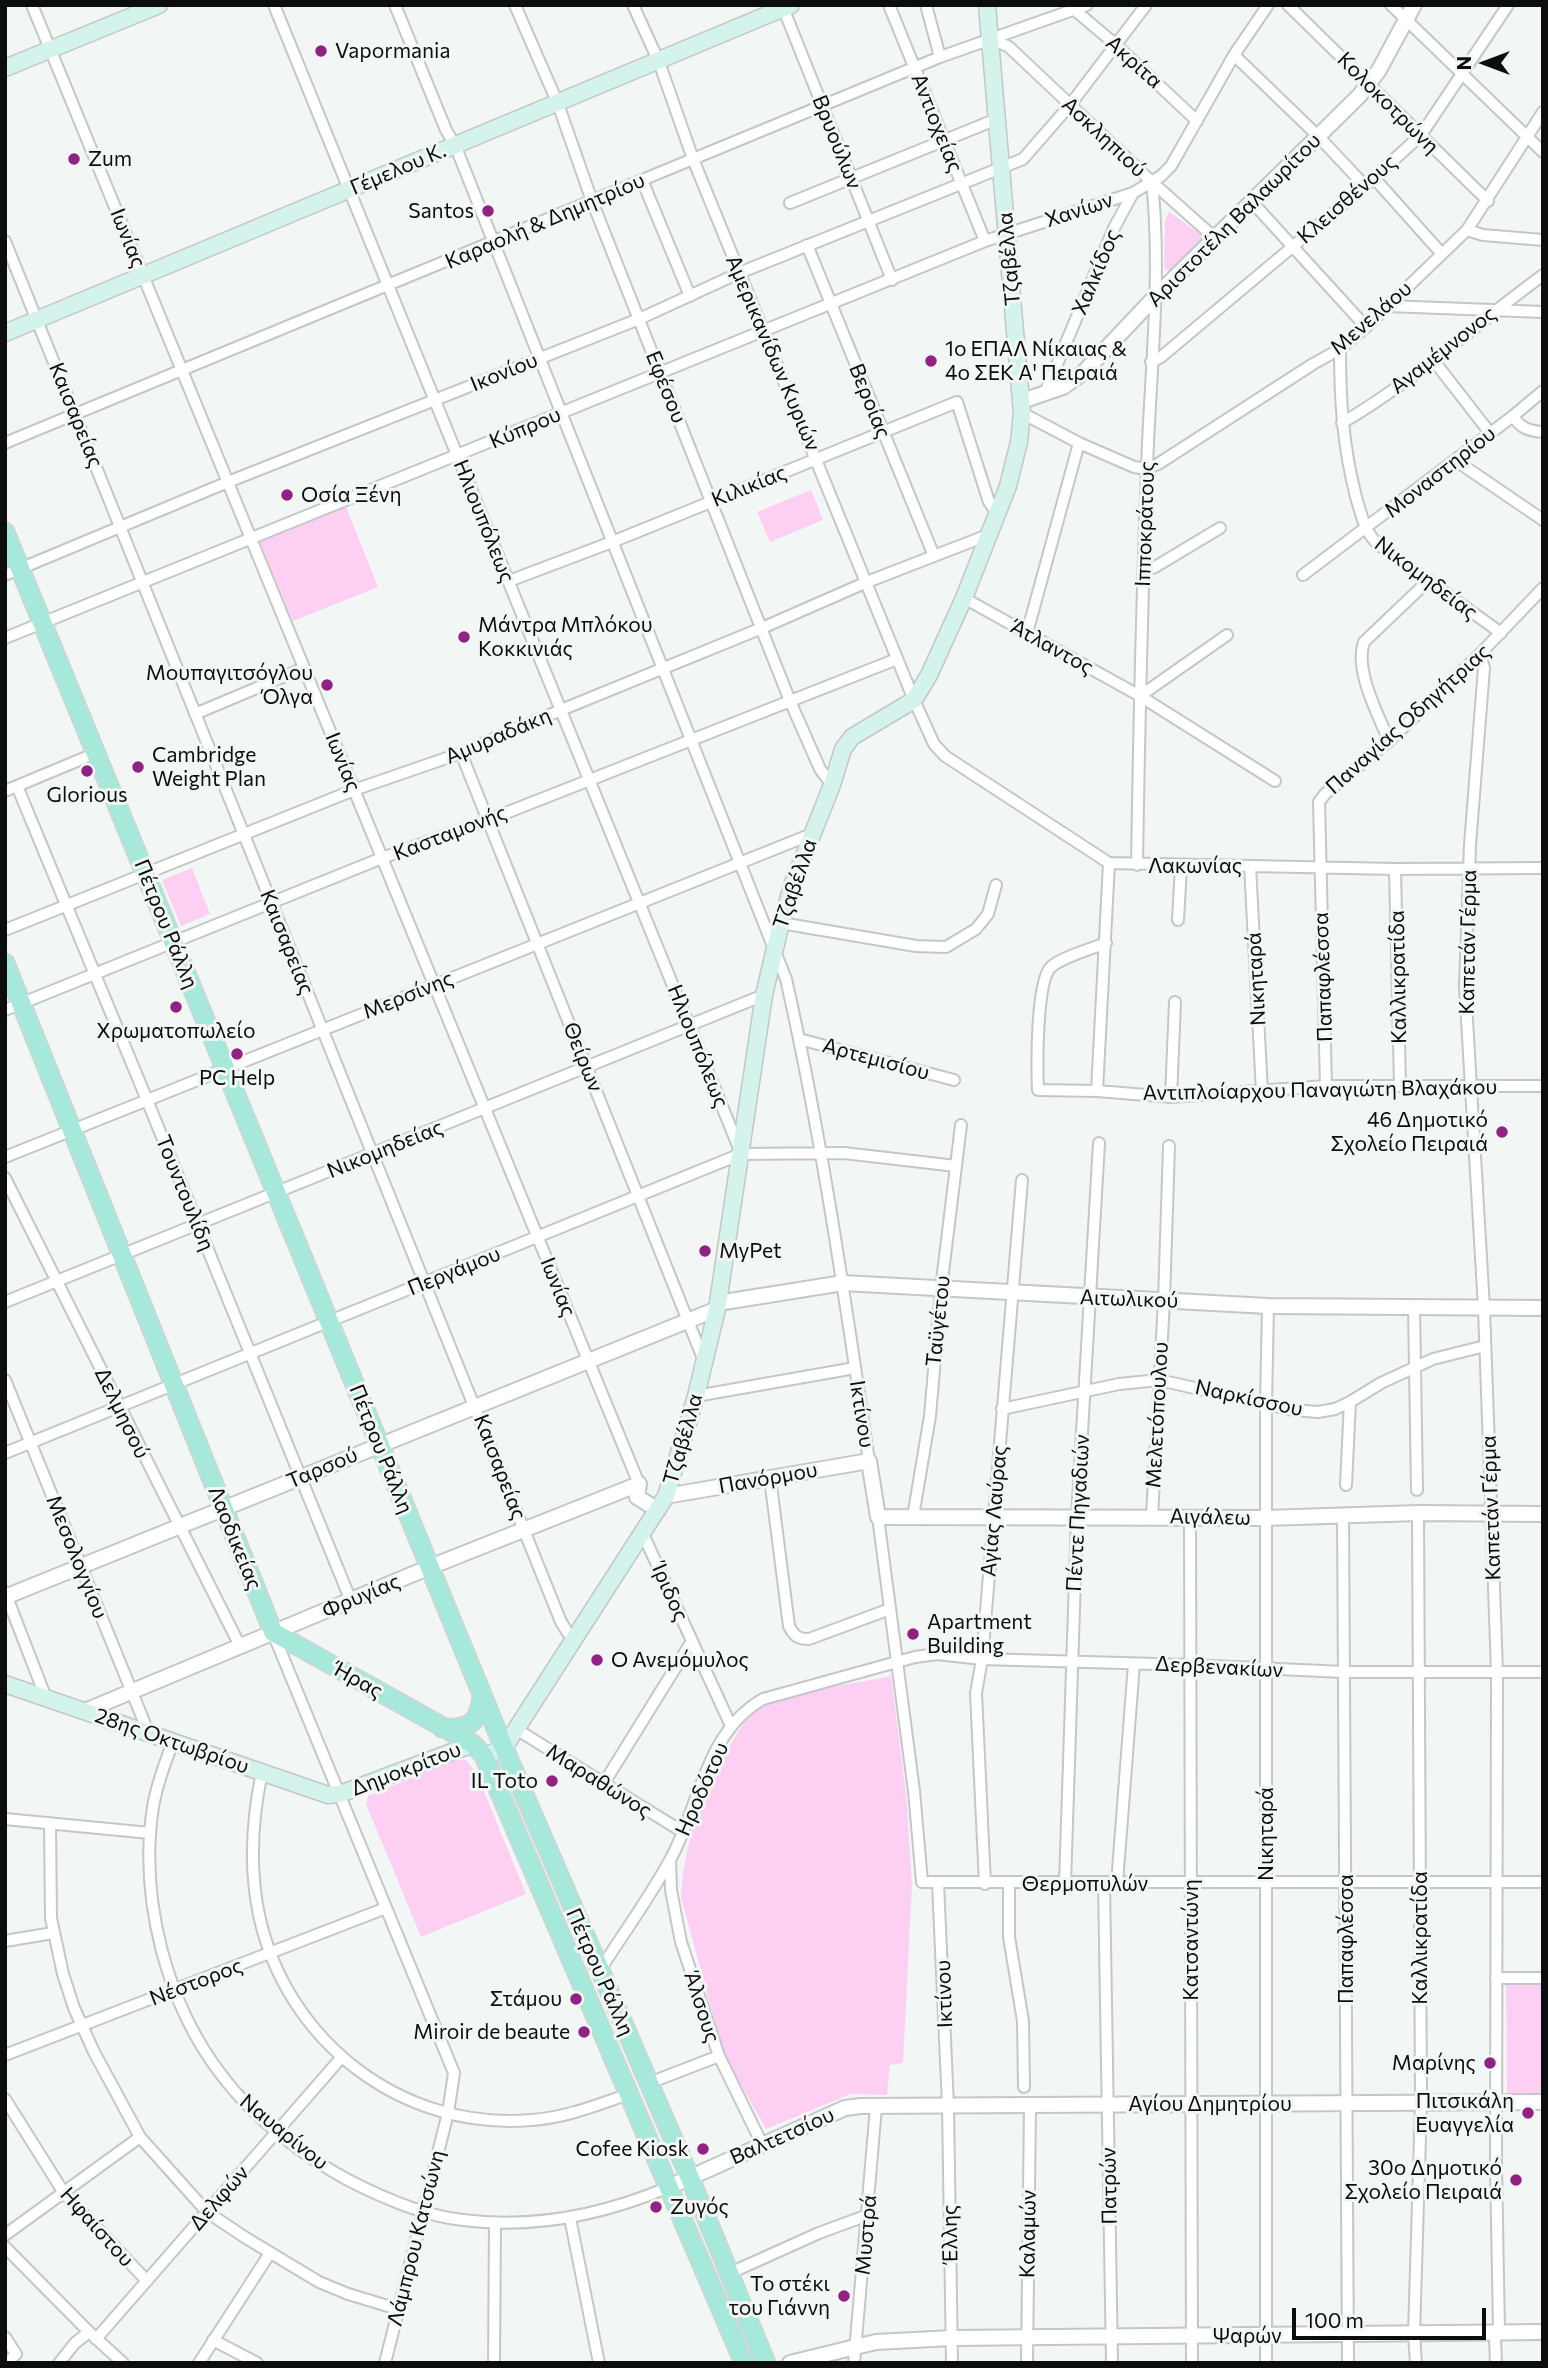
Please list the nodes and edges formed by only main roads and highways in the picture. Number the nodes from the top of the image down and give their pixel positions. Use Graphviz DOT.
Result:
graph roads {
  1 [pos="986,5"];
  2 [pos="154,6"];
  3 [pos="786,6"];
  4 [pos="5,68"];
  5 [pos="5,333"];
  6 [pos="5,532"];
  7 [pos="13,572"];
  8 [pos="5,963"];
  9 [pos="13,1007"];
  10 [pos="273,1632"];
  11 [pos="5,1684"];
  12 [pos="482,1696"];
  13 [pos="442,1727"];
  14 [pos="504,1748"];
  15 [pos="478,1750"];
  16 [pos="340,1794"];
  17 [pos="744,2363"];
  18 [pos="766,2363"];
  1 -- 14 [label="main road, Τζαβέλλα"];
  2 -- 4 [label="main road"];
  3 -- 5 [label="main road, Γέμελου Κ."];
  6 -- 7 [label="main road, Πέτρου Ράλλη"];
  7 -- 12 [label="main road, Πέτρου Ράλλη"];
  8 -- 9 [label="main road, Λαοδικείας"];
  9 -- 10 [label="main road, Λαοδικείας"];
  10 -- 13 [label="main road, Ήρας"];
  11 -- 16 [label="main road, 28ης Οκτωβρίου"];
  12 -- 13 [label="main road"];
  12 -- 14 [label="main road, Πέτρου Ράλλη"];
  13 -- 15 [label="main road"];
  14 -- 15 [label="main road"];
  14 -- 18 [label="main road, Πέτρου Ράλλη"];
  15 -- 16 [label="main road, Δημοκρίτου"];
  15 -- 17 [label="main road, Πέτρου Ράλλη"];
}
